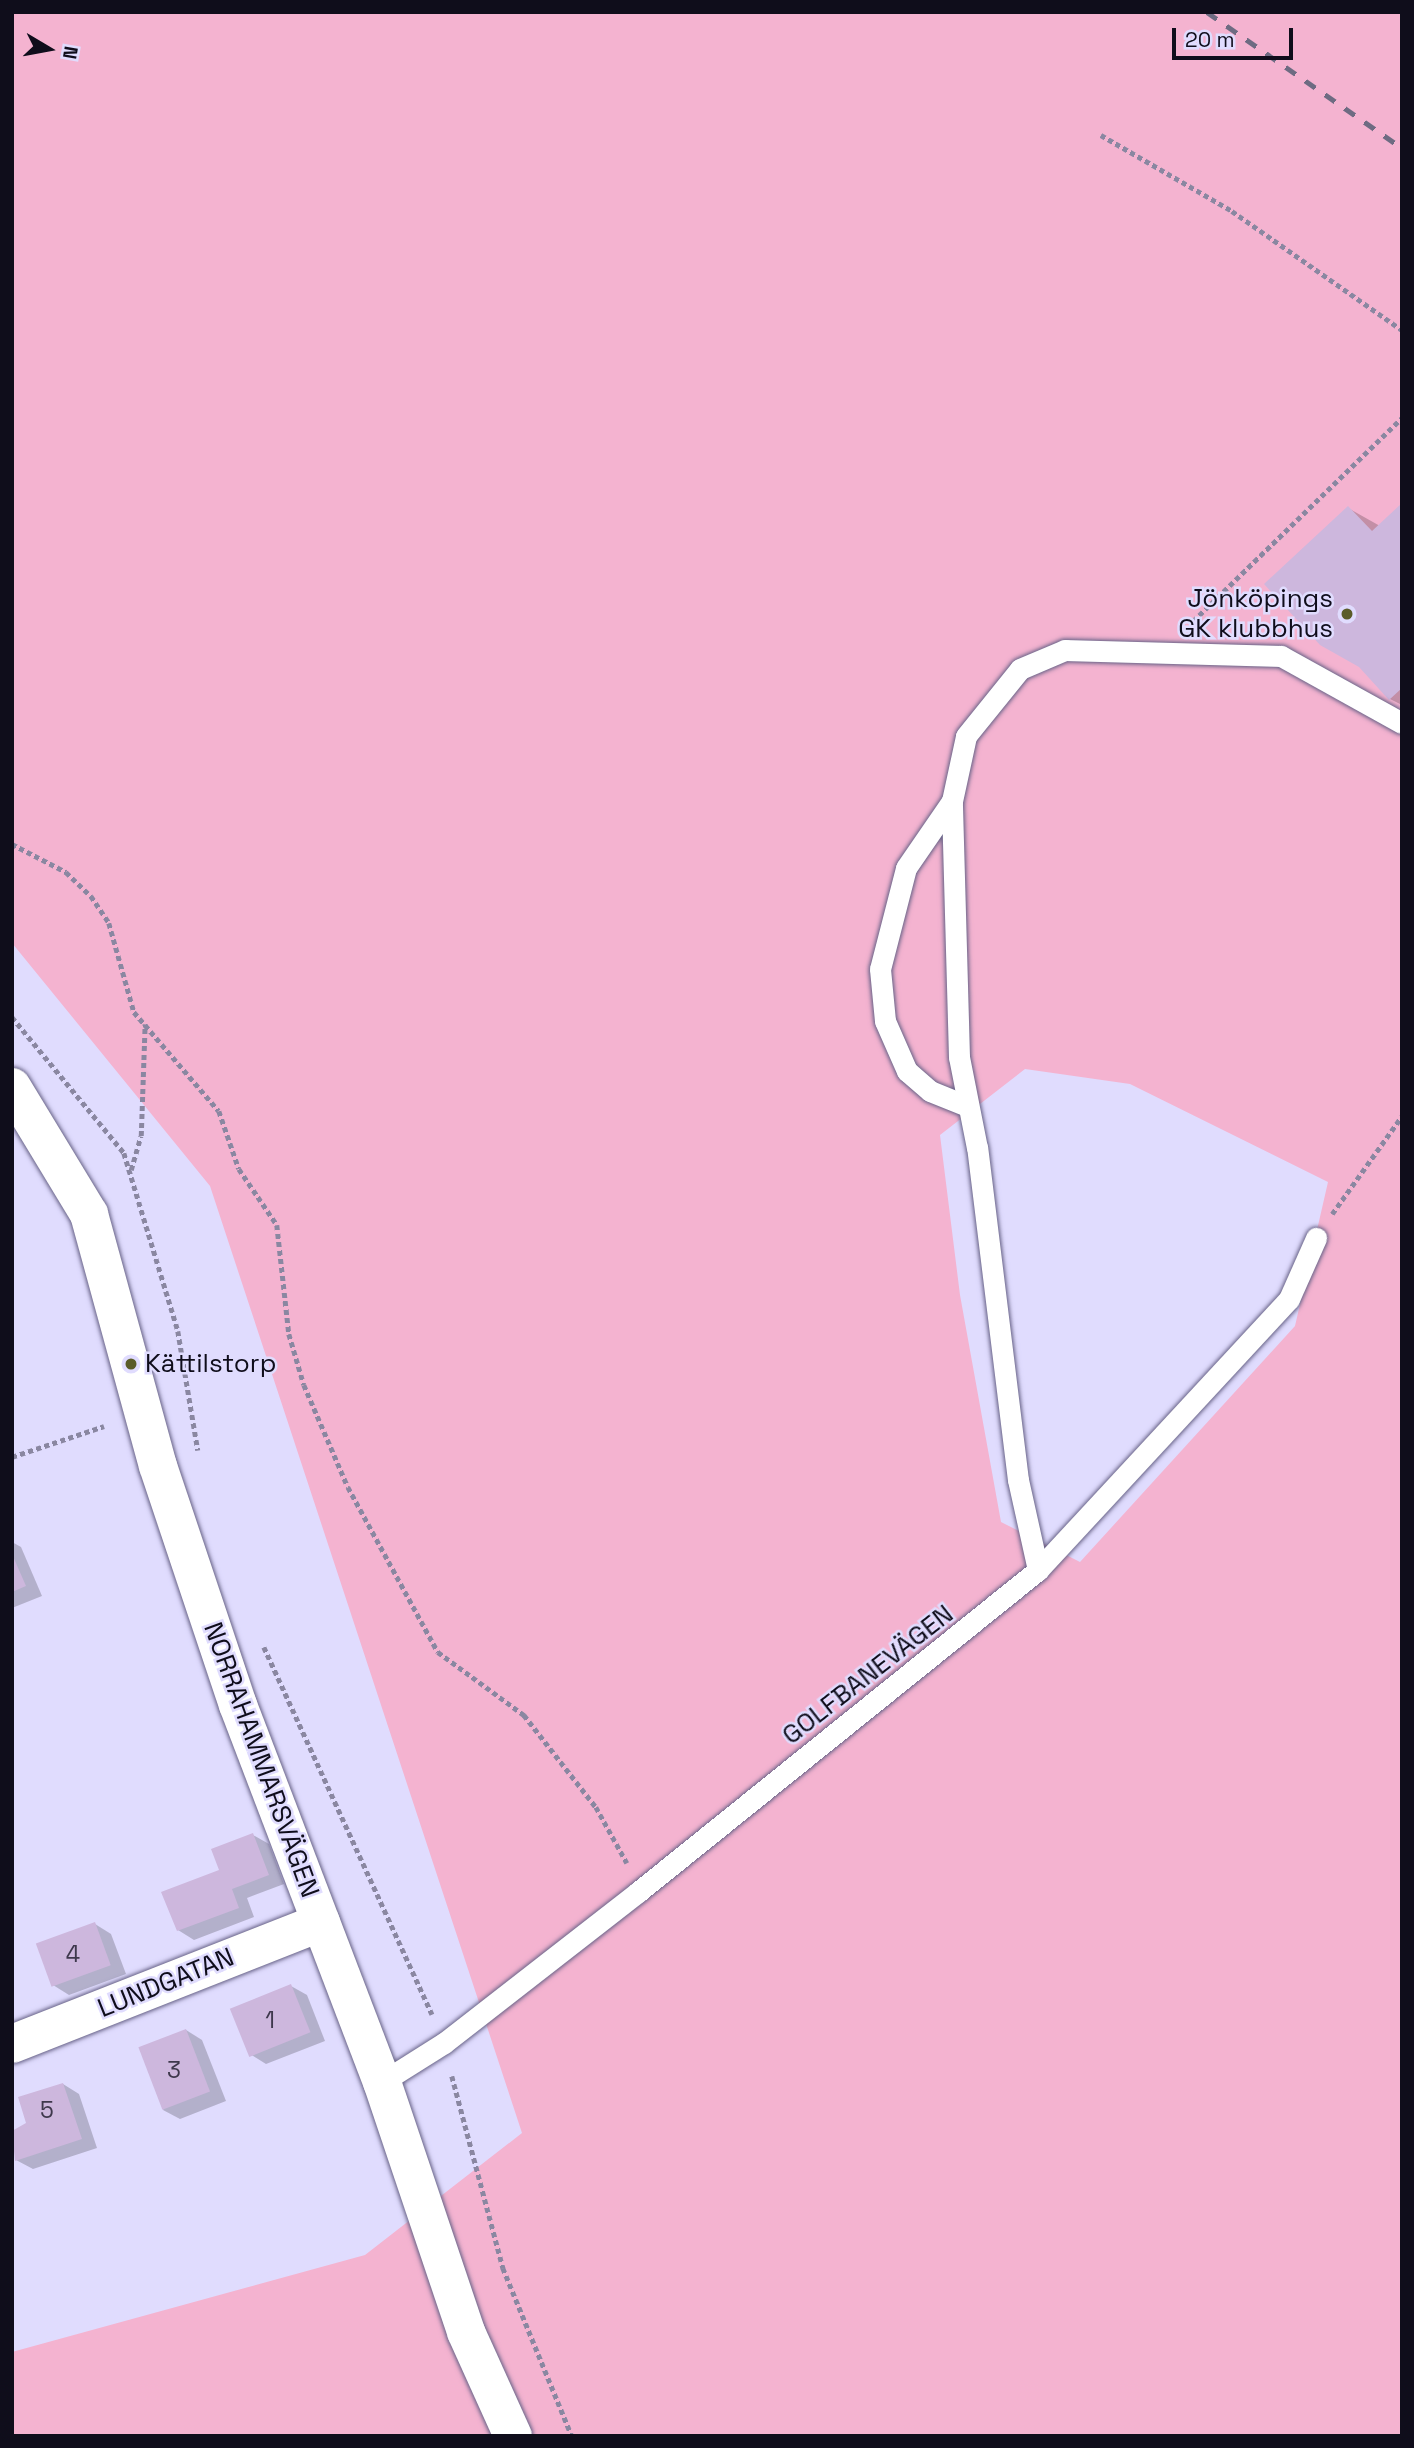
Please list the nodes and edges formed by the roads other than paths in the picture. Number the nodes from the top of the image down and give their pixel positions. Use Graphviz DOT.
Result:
graph roads {
  1 [pos="1402,723"];
  2 [pos="952,801"];
  3 [pos="12,1087"];
  4 [pos="964,1105"];
  5 [pos="1316,1238"];
  6 [pos="1038,1570"];
  7 [pos="321,1922"];
  8 [pos="12,2044"];
  9 [pos="382,2082"];
  10 [pos="513,2436"];
  1 -- 2 [label="lane"];
  2 -- 4 [label="lane"];
  2 -- 4 [label="lane"];
  3 -- 7 [label="street, NORRAHAMMARSVÄGEN"];
  4 -- 6 [label="lane"];
  5 -- 6 [label="lane, GOLFBANEVÄGEN"];
  6 -- 9 [label="lane, GOLFBANEVÄGEN"];
  7 -- 8 [label="street, LUNDGATAN"];
  7 -- 9 [label="street, NORRAHAMMARSVÄGEN"];
  9 -- 10 [label="street, NORRAHAMMARSVÄGEN"];
}
